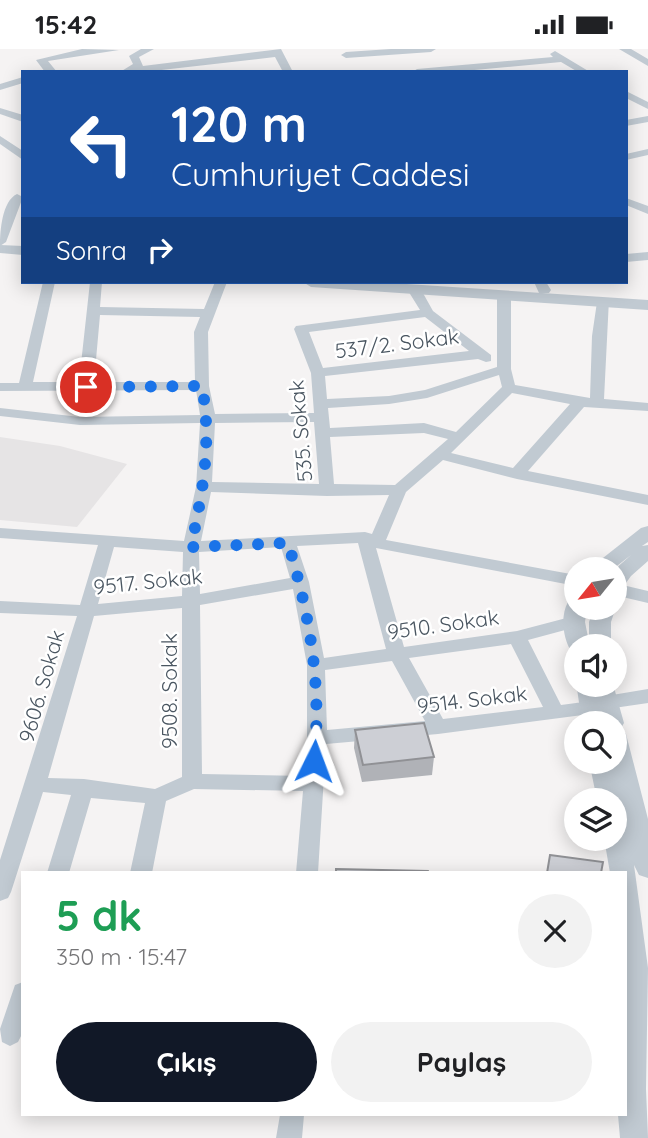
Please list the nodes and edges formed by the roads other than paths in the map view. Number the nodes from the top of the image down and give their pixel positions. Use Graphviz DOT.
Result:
graph roads {
  1 [pos="114,49"];
  2 [pos="149,49"];
  3 [pos="431,49"];
  4 [pos="506,49"];
  5 [pos="550,49"];
  6 [pos="624,49"];
  7 [pos="82,50"];
  8 [pos="277,52"];
  9 [pos="347,56"];
  10 [pos="562,59"];
  11 [pos="647,61"];
  12 [pos="632,64"];
  13 [pos="519,65"];
  14 [pos="52,70"];
  15 [pos="124,70"];
  16 [pos="126,70"];
  17 [pos="132,70"];
  18 [pos="287,70"];
  19 [pos="429,70"];
  20 [pos="527,70"];
  21 [pos="581,70"];
  22 [pos="21,81"];
  23 [pos="0,87"];
  24 [pos="648,90"];
  25 [pos="628,94"];
  26 [pos="628,95"];
  27 [pos="21,105"];
  28 [pos="648,106"];
  29 [pos="0,111"];
  30 [pos="21,118"];
  31 [pos="648,119"];
  32 [pos="628,123"];
  33 [pos="0,139"];
  34 [pos="648,152"];
  35 [pos="21,155"];
  36 [pos="630,156"];
  37 [pos="648,163"];
  38 [pos="0,196"];
  39 [pos="20,197"];
  40 [pos="628,202"];
  41 [pos="648,211"];
  42 [pos="628,216"];
  43 [pos="21,221"];
  44 [pos="7,222"];
  45 [pos="0,242"];
  46 [pos="0,249"];
  47 [pos="21,251"];
  48 [pos="648,256"];
  49 [pos="0,257"];
  50 [pos="21,258"];
  51 [pos="628,258"];
  52 [pos="49,284"];
  53 [pos="96,284"];
  54 [pos="221,284"];
  55 [pos="378,284"];
  56 [pos="412,285"];
  57 [pos="542,286"];
  58 [pos="504,295"];
  59 [pos="648,297"];
  60 [pos="604,302"];
  61 [pos="648,305"];
  62 [pos="95,311"];
  63 [pos="208,313"];
  64 [pos="428,313"];
  65 [pos="481,354"];
  66 [pos="504,369"];
  67 [pos="317,373"];
  68 [pos="202,386"];
  69 [pos="0,387"];
  70 [pos="25,387"];
  71 [pos="86,387"];
  72 [pos="509,388"];
  73 [pos="589,403"];
  74 [pos="648,407"];
  75 [pos="0,412"];
  76 [pos="321,418"];
  77 [pos="208,419"];
  78 [pos="459,437"];
  79 [pos="440,455"];
  80 [pos="517,474"];
  81 [pos="204,487"];
  82 [pos="400,490"];
  83 [pos="327,491"];
  84 [pos="648,500"];
  85 [pos="648,532"];
  86 [pos="0,533"];
  87 [pos="108,540"];
  88 [pos="370,540"];
  89 [pos="288,543"];
  90 [pos="191,547"];
  91 [pos="648,551"];
  92 [pos="615,557"];
  93 [pos="627,568"];
  94 [pos="564,579"];
  95 [pos="300,582"];
  96 [pos="627,591"];
  97 [pos="648,597"];
  98 [pos="191,601"];
  99 [pos="0,607"];
  100 [pos="86,611"];
  101 [pos="564,619"];
  102 [pos="517,637"];
  103 [pos="397,654"];
  104 [pos="316,665"];
  105 [pos="648,696"];
  106 [pos="601,708"];
  107 [pos="554,711"];
  108 [pos="438,727"];
  109 [pos="317,738"];
  110 [pos="624,774"];
  111 [pos="192,781"];
  112 [pos="312,784"];
  113 [pos="36,785"];
  114 [pos="84,787"];
  115 [pos="158,797"];
  116 [pos="619,851"];
  117 [pos="648,868"];
  118 [pos="59,871"];
  119 [pos="141,871"];
  120 [pos="307,871"];
  121 [pos="623,871"];
  122 [pos="0,892"];
  123 [pos="627,902"];
  124 [pos="21,999"];
  125 [pos="11,1035"];
  126 [pos="635,1091"];
  127 [pos="292,1116"];
  128 [pos="289,1138"];
  129 [pos="635,1138"];
  1 -- 7 [label="street"];
  1 -- 15 [label="street"];
  2 -- 16 [label="street"];
  3 -- 9 [label="street"];
  4 -- 13 [label="street"];
  5 -- 10 [label="street"];
  6 -- 11 [label="street"];
  7 -- 14 [label="street"];
  8 -- 17 [label="street"];
  8 -- 18 [label="street"];
  10 -- 13 [label="street"];
  10 -- 21 [label="street"];
  11 -- 12 [label="street"];
  13 -- 19 [label="street"];
  13 -- 20 [label="street"];
  22 -- 23 [label="street"];
  24 -- 25 [label="street"];
  26 -- 28 [label="street"];
  27 -- 29 [label="street"];
  29 -- 30 [label="street"];
  31 -- 32 [label="street"];
  33 -- 35 [label="street"];
  34 -- 36 [label="street"];
  36 -- 37 [label="street"];
  38 -- 39 [label="street"];
  39 -- 44 [label="street"];
  40 -- 41 [label="street"];
  41 -- 42 [label="street"];
  43 -- 44 [label="street"];
  44 -- 45 [label="street"];
  46 -- 47 [label="street"];
  48 -- 51 [label="street"];
  49 -- 50 [label="street"];
  52 -- 70 [label="street"];
  53 -- 62 [label="street"];
  54 -- 63 [label="street, 9508. Sokak"];
  55 -- 56 [label="street"];
  56 -- 57 [label="street"];
  56 -- 58 [label="street"];
  56 -- 64 [label="street"];
  57 -- 59 [label="street"];
  58 -- 60 [label="street"];
  58 -- 66 [label="street"];
  60 -- 61 [label="street"];
  60 -- 73 [label="street"];
  62 -- 63 [label="street"];
  62 -- 71 [label="street"];
  63 -- 68 [label="street, 9508. Sokak"];
  64 -- 65 [label="street"];
  64 -- 67 [label="street, 535. Sokak"];
  65 -- 66 [label="street"];
  65 -- 67 [label="street, 537/2. Sokak"];
  66 -- 72 [label="street"];
  66 -- 76 [label="street"];
  67 -- 76 [label="street, 535. Sokak"];
  68 -- 71 [label="street"];
  68 -- 77 [label="street, 9508. Sokak"];
  69 -- 70 [label="street"];
  70 -- 71 [label="street"];
  72 -- 73 [label="street"];
  72 -- 78 [label="street"];
  73 -- 74 [label="street"];
  73 -- 80 [label="street"];
  75 -- 77 [label="street"];
  76 -- 77 [label="street"];
  76 -- 78 [label="street"];
  76 -- 83 [label="street, 535. Sokak"];
  77 -- 81 [label="street, 9508. Sokak"];
  78 -- 79 [label="street"];
  79 -- 80 [label="street"];
  79 -- 82 [label="street"];
  80 -- 84 [label="street"];
  81 -- 83 [label="street"];
  81 -- 90 [label="street, 9508. Sokak"];
  82 -- 83 [label="street"];
  82 -- 88 [label="street"];
  85 -- 92 [label="street"];
  86 -- 87 [label="street"];
  87 -- 90 [label="street"];
  87 -- 100 [label="street, 9606. Sokak"];
  88 -- 89 [label="street"];
  88 -- 94 [label="street"];
  88 -- 103 [label="street"];
  89 -- 90 [label="street"];
  89 -- 95 [label="street"];
  90 -- 98 [label="street, 9508. Sokak"];
  91 -- 93 [label="street"];
  95 -- 98 [label="street, 9517. Sokak"];
  95 -- 104 [label="street"];
  96 -- 97 [label="street"];
  98 -- 100 [label="street, 9517. Sokak"];
  98 -- 111 [label="street, 9508. Sokak"];
  99 -- 100 [label="street, 9517. Sokak"];
  100 -- 113 [label="street, 9606. Sokak"];
  101 -- 102 [label="street, 9510. Sokak"];
  102 -- 103 [label="street, 9510. Sokak"];
  102 -- 107 [label="street"];
  103 -- 104 [label="street, 9510. Sokak"];
  103 -- 108 [label="street"];
  104 -- 109 [label="street"];
  105 -- 106 [label="street, 9514. Sokak"];
  106 -- 107 [label="street, 9514. Sokak"];
  107 -- 108 [label="street, 9514. Sokak"];
  108 -- 109 [label="street, 9514. Sokak"];
  109 -- 112 [label="street"];
  110 -- 117 [label="street"];
  111 -- 112 [label="street"];
  111 -- 115 [label="street"];
  112 -- 120 [label="street"];
  113 -- 114 [label="street"];
  113 -- 122 [label="street, 9606. Sokak"];
  114 -- 115 [label="street"];
  114 -- 118 [label="street"];
  115 -- 119 [label="street"];
  116 -- 121 [label="street"];
  123 -- 126 [label="street"];
  124 -- 125 [label="street"];
  126 -- 129 [label="street"];
  127 -- 128 [label="street"];
}
